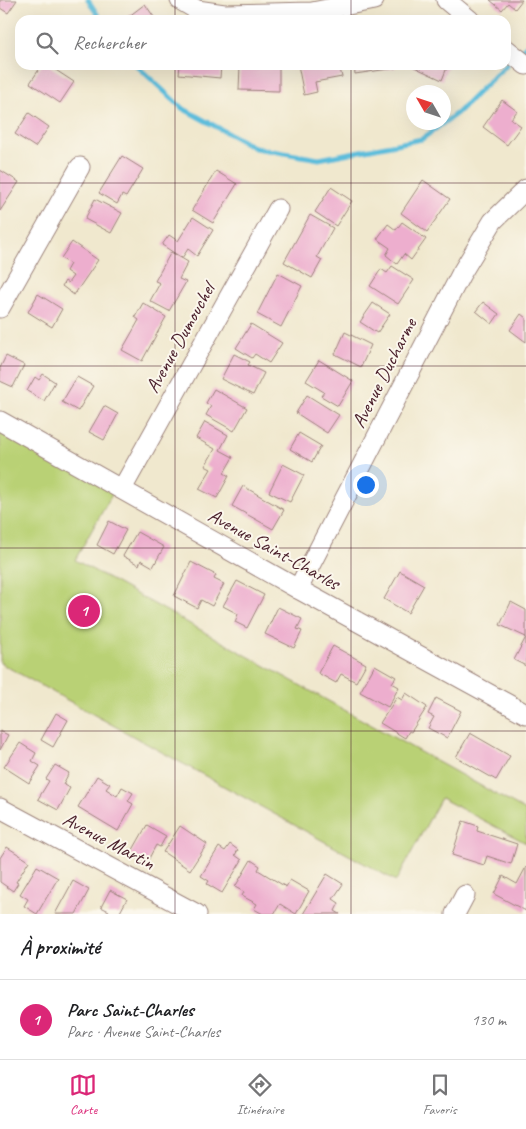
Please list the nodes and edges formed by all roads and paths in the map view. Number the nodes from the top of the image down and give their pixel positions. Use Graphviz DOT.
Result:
graph roads {
  1 [pos="180,0"];
  2 [pos="374,0"];
  3 [pos="446,0"];
  4 [pos="464,15"];
  5 [pos="511,53"];
  6 [pos="526,65"];
  7 [pos="80,167"];
  8 [pos="526,189"];
  9 [pos="278,209"];
  10 [pos="0,308"];
  11 [pos="0,421"];
  12 [pos="122,490"];
  13 [pos="298,589"];
  14 [pos="526,714"];
  15 [pos="0,808"];
  16 [pos="465,895"];
  17 [pos="197,914"];
  18 [pos="455,914"];
  1 -- 2 [label="street"];
  3 -- 4 [label="street"];
  5 -- 6 [label="street"];
  7 -- 10 [label="street"];
  8 -- 13 [label="street, Avenue Ducharme"];
  9 -- 12 [label="street, Avenue Dumouchel"];
  11 -- 12 [label="street, Avenue Saint-Charles"];
  12 -- 13 [label="street, Avenue Saint-Charles"];
  13 -- 14 [label="street, Avenue Saint-Charles"];
  15 -- 17 [label="street, Avenue Martin"];
  16 -- 18 [label="street"];
}
